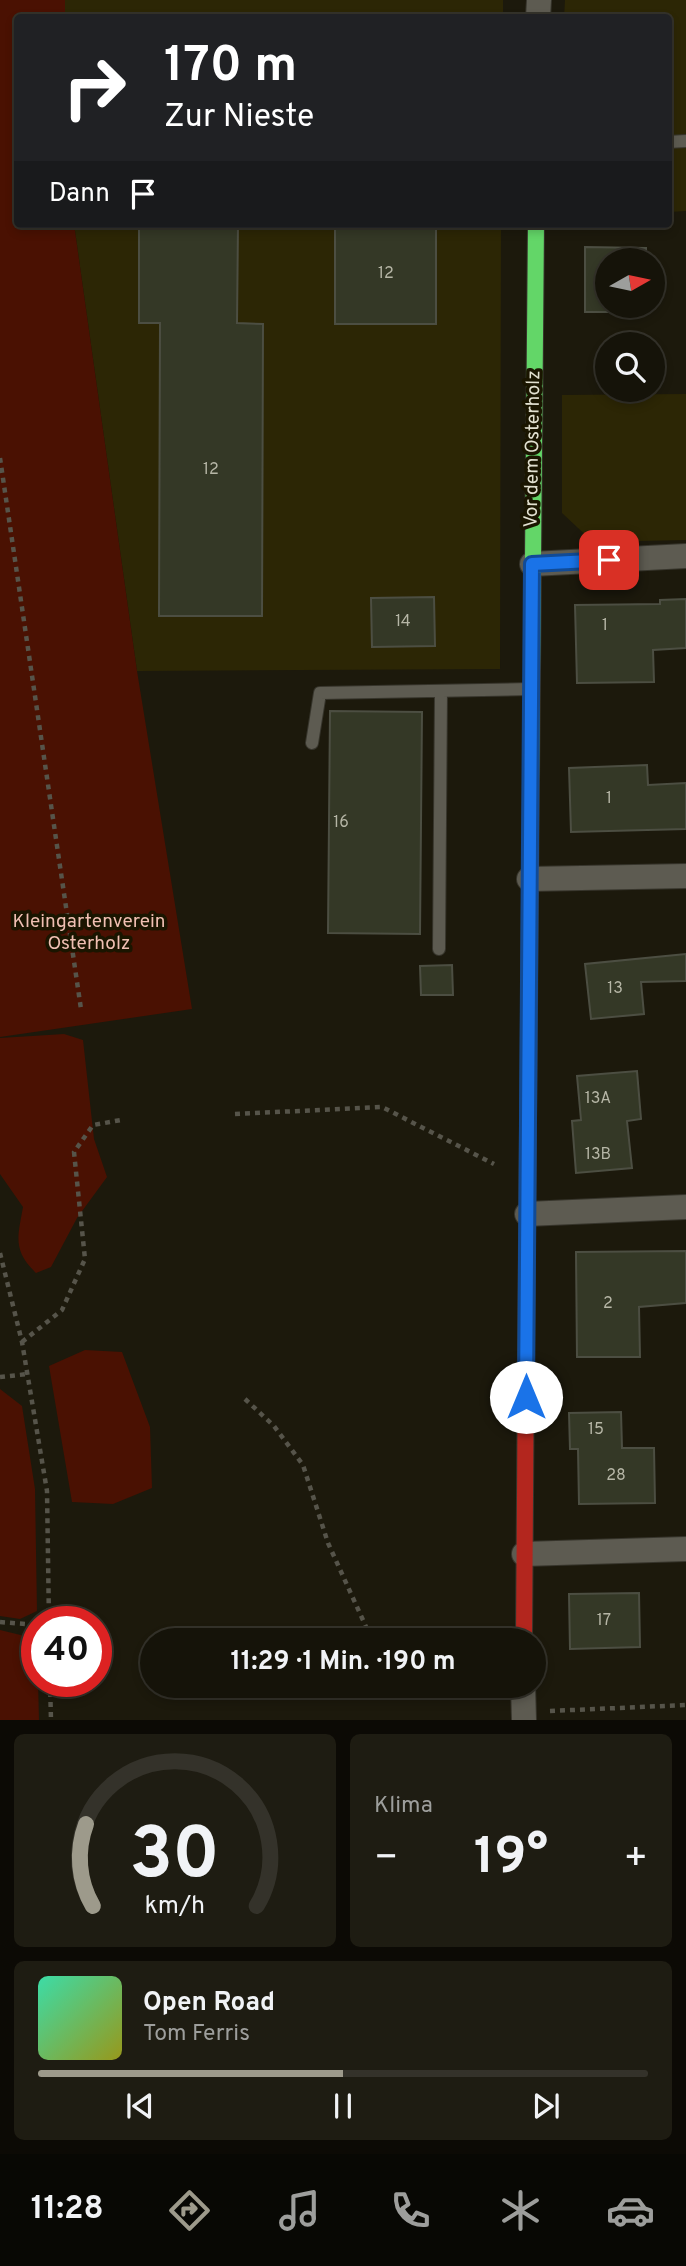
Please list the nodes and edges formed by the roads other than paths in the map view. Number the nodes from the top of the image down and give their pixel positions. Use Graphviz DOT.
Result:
graph roads {
  1 [pos="536,228"];
  2 [pos="686,556"];
  3 [pos="532,564"];
  4 [pos="531,689"];
  5 [pos="441,691"];
  6 [pos="312,743"];
  7 [pos="686,876"];
  8 [pos="529,879"];
  9 [pos="439,948"];
  10 [pos="686,1207"];
  11 [pos="527,1214"];
  12 [pos="686,1549"];
  13 [pos="524,1554"];
  14 [pos="524,1628"];
  1 -- 3 [label="street, Vor dem Osterholz"];
  2 -- 3 [label="street"];
  3 -- 4 [label="street, Vor dem Osterholz"];
  4 -- 5 [label="lane"];
  4 -- 8 [label="street, Vor dem Osterholz"];
  5 -- 6 [label="lane"];
  5 -- 9 [label="lane"];
  7 -- 8 [label="street"];
  8 -- 11 [label="street, Vor dem Osterholz"];
  10 -- 11 [label="street"];
  11 -- 13 [label="street, Vor dem Osterholz"];
  12 -- 13 [label="street"];
  13 -- 14 [label="street, Vor dem Osterholz"];
}
